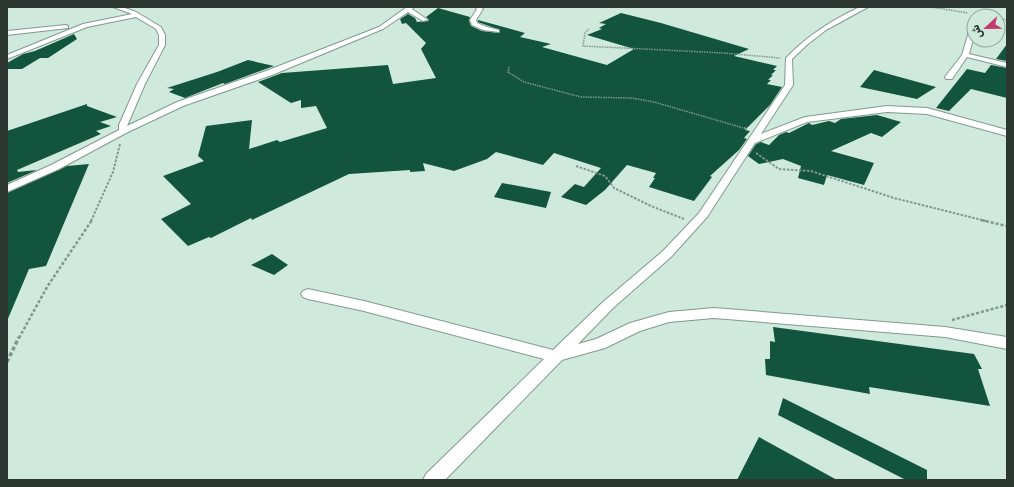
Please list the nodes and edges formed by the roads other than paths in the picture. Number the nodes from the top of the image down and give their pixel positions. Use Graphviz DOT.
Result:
graph roads {
  1 [pos="116,7"];
  2 [pos="478,7"];
  3 [pos="865,7"];
  4 [pos="409,8"];
  5 [pos="138,15"];
  6 [pos="425,20"];
  7 [pos="85,25"];
  8 [pos="497,31"];
  9 [pos="7,33"];
  10 [pos="967,48"];
  11 [pos="965,55"];
  12 [pos="7,57"];
  13 [pos="1007,65"];
  14 [pos="949,77"];
  15 [pos="123,131"];
  16 [pos="1007,133"];
  17 [pos="753,140"];
  18 [pos="7,189"];
  19 [pos="308,294"];
  20 [pos="1007,343"];
  21 [pos="555,356"];
  22 [pos="432,480"];
  1 -- 5 [label="street"];
  2 -- 8 [label="street"];
  3 -- 17 [label="street"];
  4 -- 6 [label="street"];
  4 -- 15 [label="street"];
  5 -- 7 [label="street"];
  5 -- 15 [label="street"];
  7 -- 9 [label="street"];
  7 -- 12 [label="street"];
  10 -- 11 [label="street"];
  11 -- 13 [label="street"];
  11 -- 14 [label="street"];
  15 -- 18 [label="street"];
  16 -- 17 [label="street"];
  17 -- 21 [label="street"];
  19 -- 21 [label="street"];
  20 -- 21 [label="street"];
  21 -- 22 [label="street"];
}
